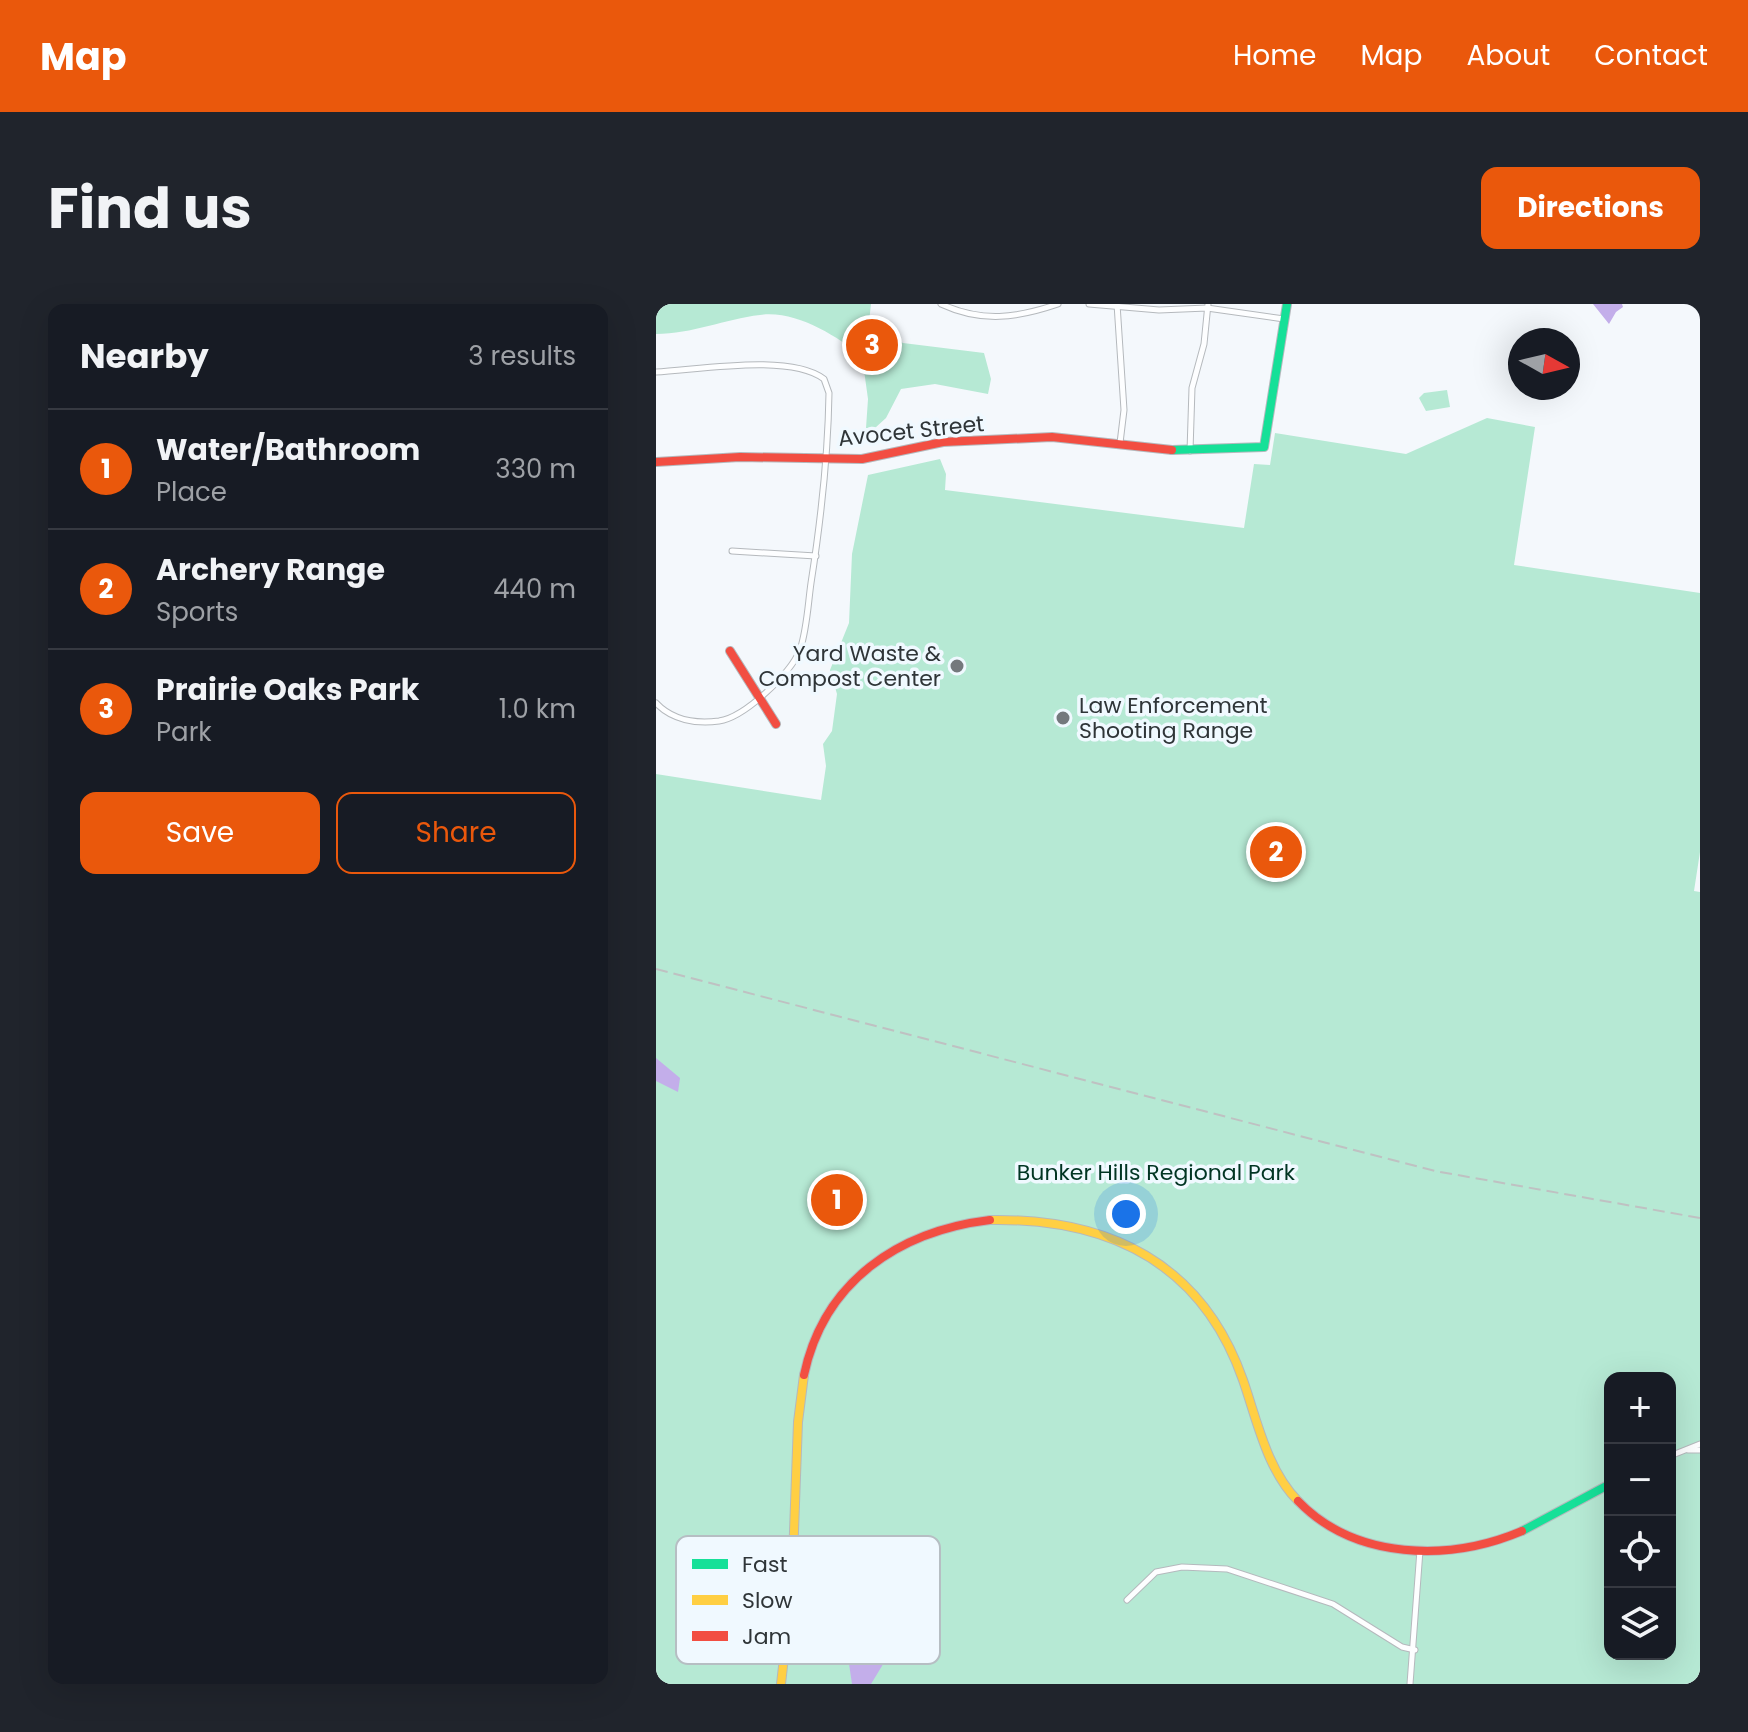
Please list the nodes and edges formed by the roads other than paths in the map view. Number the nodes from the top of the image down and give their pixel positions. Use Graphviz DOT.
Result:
graph roads {
  1 [pos="941,304"];
  2 [pos="1058,304"];
  3 [pos="1089,304"];
  4 [pos="1287,304"];
  5 [pos="1117,305"];
  6 [pos="1208,306"];
  7 [pos="1284,319"];
  8 [pos="656,372"];
  9 [pos="1120,443"];
  10 [pos="1190,451"];
  11 [pos="828,458"];
  12 [pos="656,462"];
  13 [pos="732,551"];
  14 [pos="816,556"];
  15 [pos="730,651"];
  16 [pos="758,698"];
  17 [pos="656,703"];
  18 [pos="776,724"];
  19 [pos="1700,1444"];
  20 [pos="1687,1450"];
  21 [pos="1700,1450"];
  22 [pos="1676,1454"];
  23 [pos="1604,1487"];
  24 [pos="794,1536"];
  25 [pos="1420,1550"];
  26 [pos="1127,1600"];
  27 [pos="1415,1650"];
  28 [pos="783,1664"];
  29 [pos="781,1684"];
  30 [pos="1410,1684"];
  1 -- 2 [label="street"];
  3 -- 5 [label="street"];
  4 -- 7 [label="street"];
  5 -- 6 [label="street"];
  5 -- 9 [label="street"];
  6 -- 7 [label="street"];
  6 -- 10 [label="street"];
  7 -- 10 [label="street, Avocet Street"];
  8 -- 11 [label="street"];
  9 -- 10 [label="street, Avocet Street"];
  9 -- 11 [label="street, Avocet Street"];
  11 -- 12 [label="street, Avocet Street"];
  11 -- 14 [label="street"];
  13 -- 14 [label="street"];
  14 -- 16 [label="street"];
  15 -- 16 [label="street"];
  16 -- 17 [label="street"];
  16 -- 18 [label="street"];
  19 -- 20 [label="street"];
  20 -- 21 [label="street"];
  20 -- 22 [label="street"];
  23 -- 25 [label="street"];
  24 -- 25 [label="street"];
  25 -- 27 [label="street"];
  26 -- 27 [label="street"];
  27 -- 30 [label="street"];
  28 -- 29 [label="street"];
}
